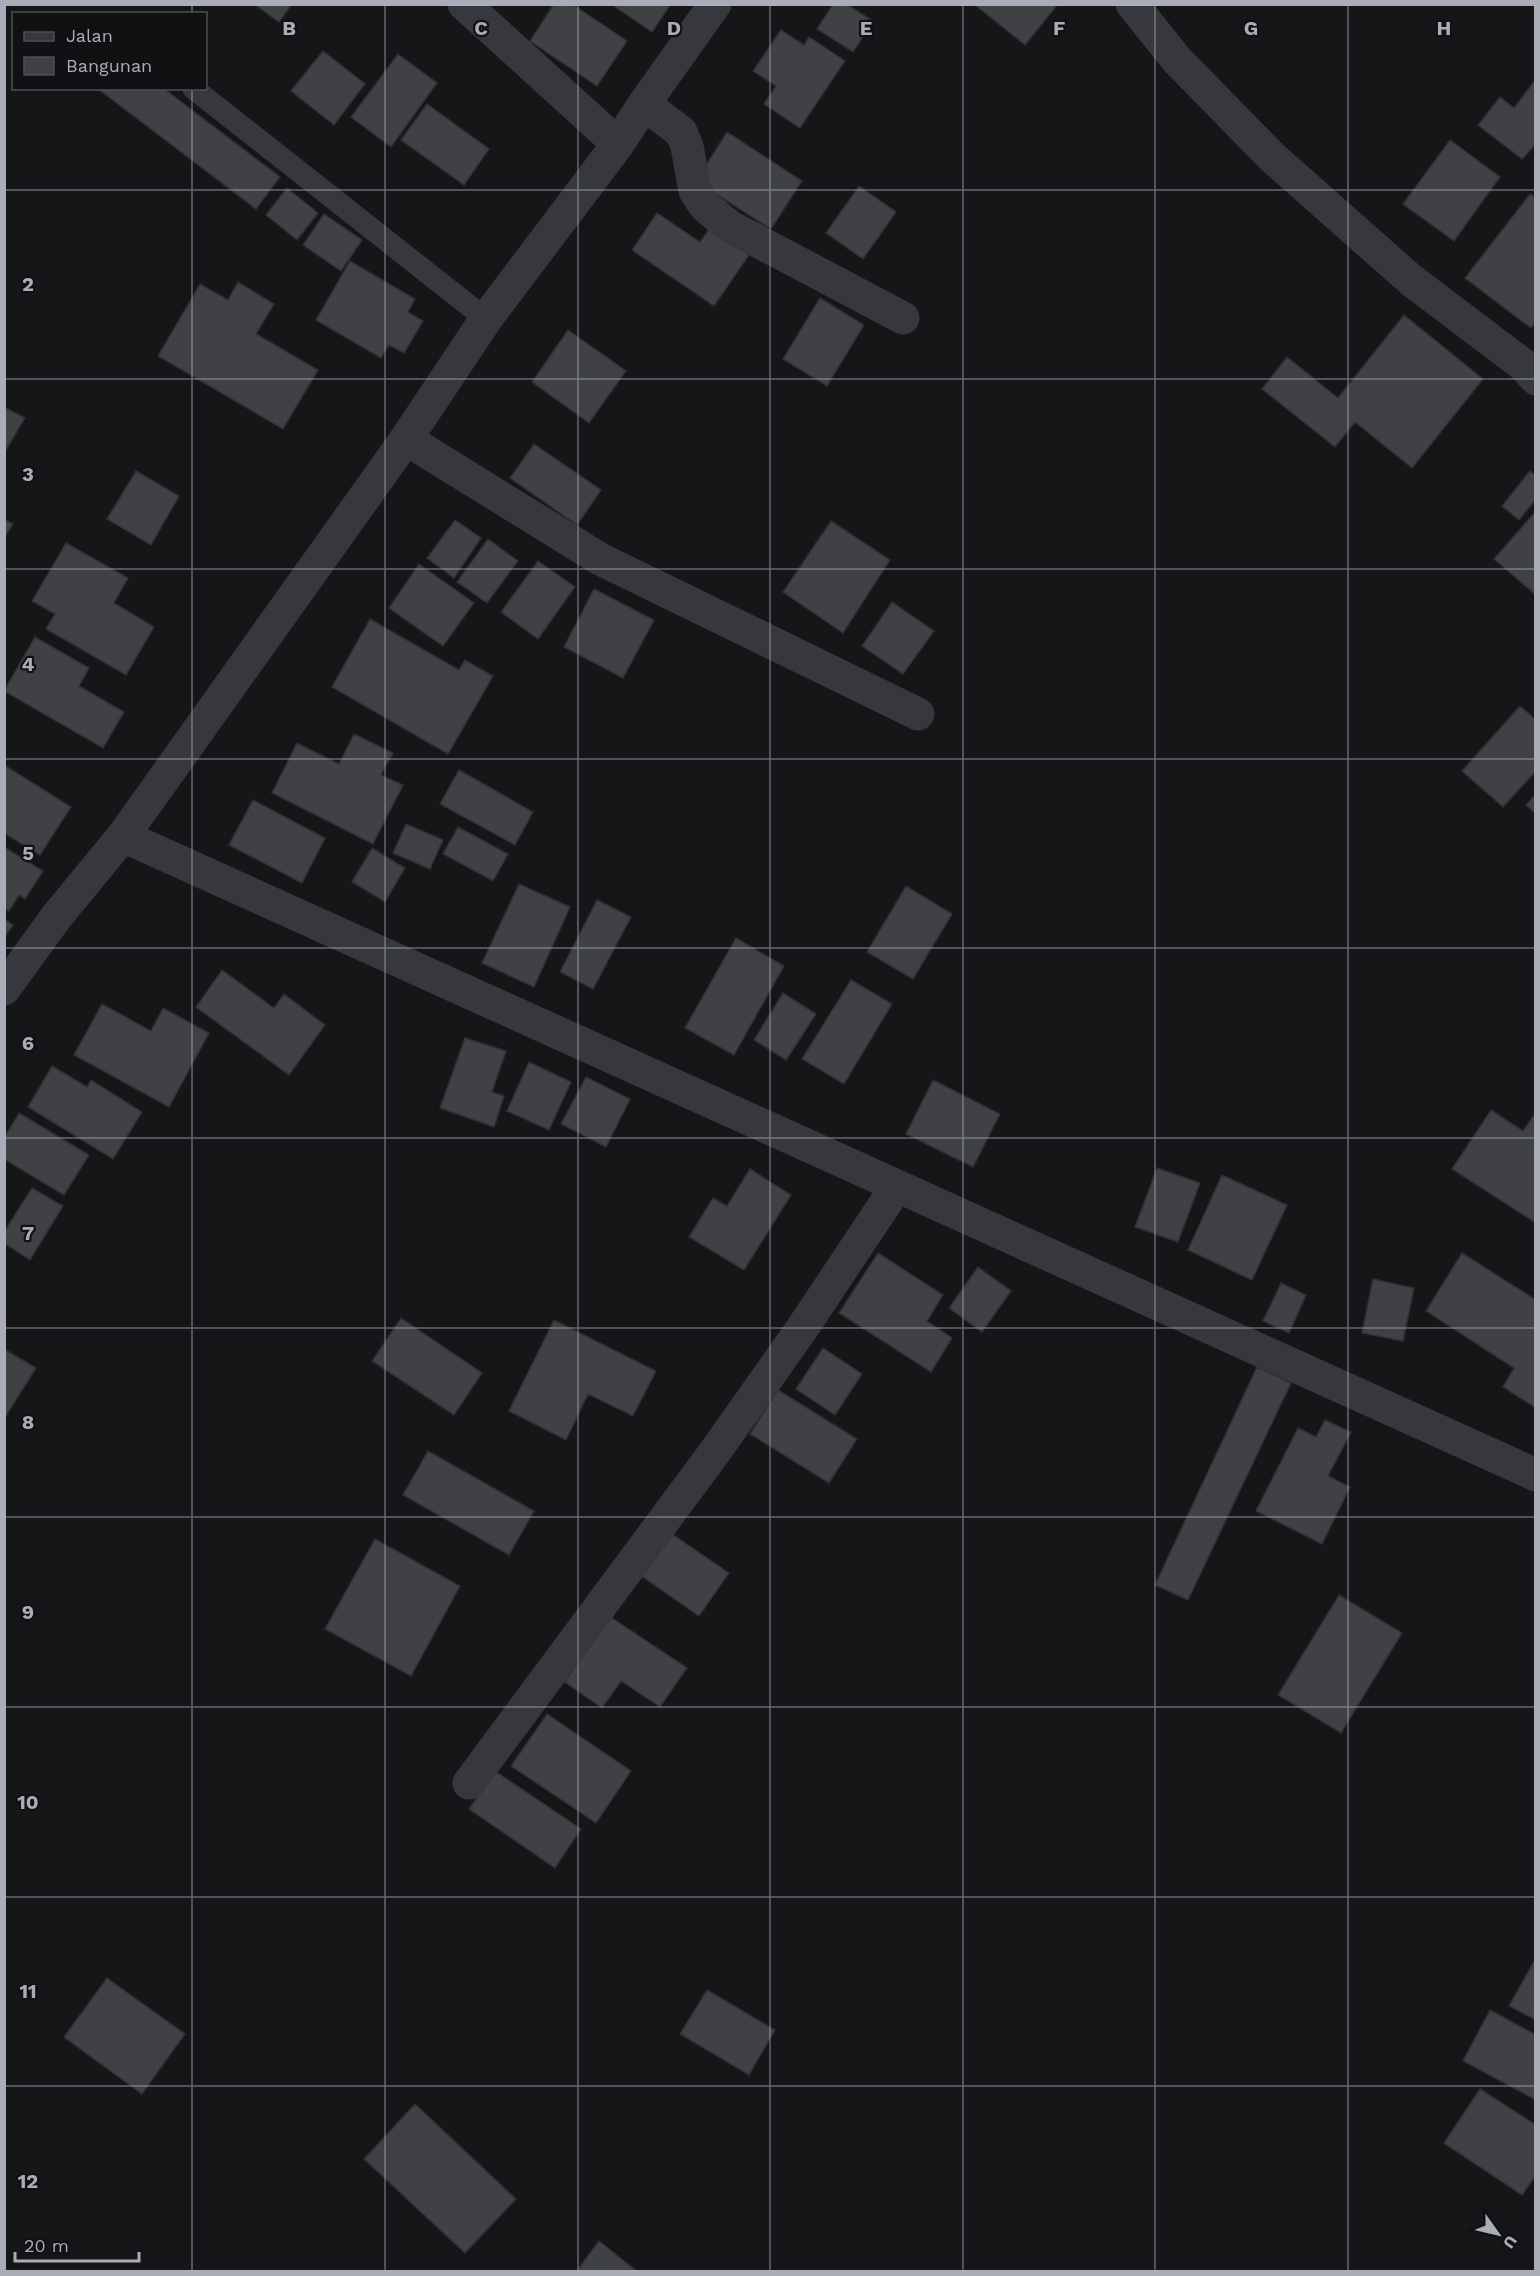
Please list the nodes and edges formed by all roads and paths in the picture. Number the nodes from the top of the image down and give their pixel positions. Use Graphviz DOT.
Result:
graph roads {
  1 [pos="464,4"];
  2 [pos="715,4"];
  3 [pos="1132,4"];
  4 [pos="196,90"];
  5 [pos="644,104"];
  6 [pos="618,144"];
  7 [pos="903,318"];
  8 [pos="486,319"];
  9 [pos="1531,362"];
  10 [pos="406,439"];
  11 [pos="918,714"];
  12 [pos="123,836"];
  13 [pos="4,988"];
  14 [pos="897,1186"];
  15 [pos="1536,1475"];
  16 [pos="469,1783"];
  1 -- 6 [label="street"];
  2 -- 5 [label="street"];
  3 -- 9 [label="street"];
  4 -- 8 [label="lane"];
  5 -- 6 [label="street"];
  5 -- 7 [label="street"];
  6 -- 8 [label="street"];
  8 -- 10 [label="street"];
  10 -- 11 [label="street"];
  10 -- 12 [label="street"];
  12 -- 13 [label="street"];
  12 -- 14 [label="street"];
  14 -- 15 [label="street"];
  14 -- 16 [label="street"];
}
